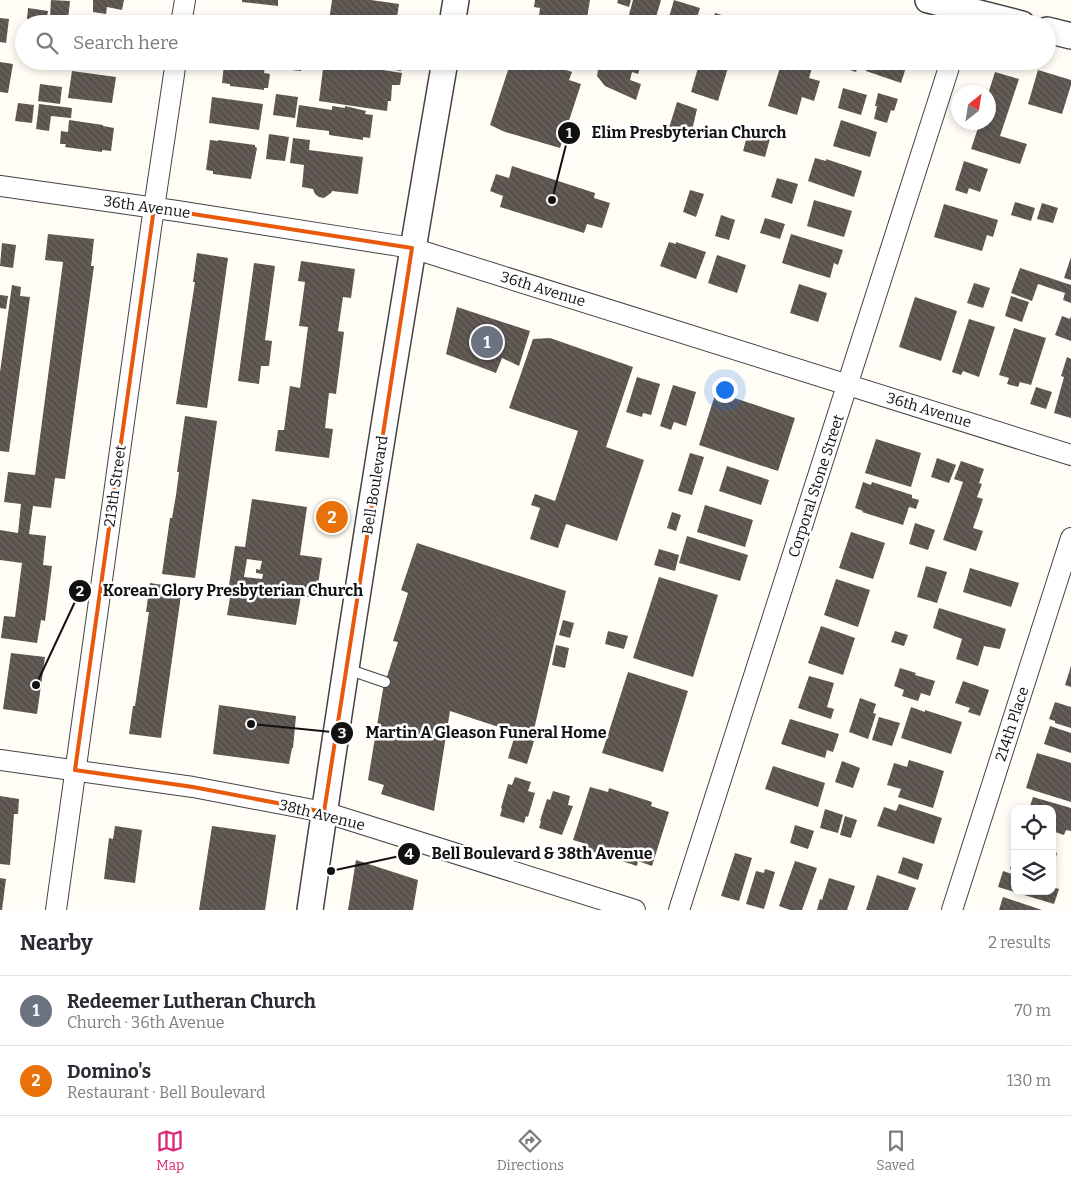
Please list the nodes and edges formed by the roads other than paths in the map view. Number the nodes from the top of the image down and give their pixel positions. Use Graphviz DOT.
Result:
graph roads {
  1 [pos="185,0"];
  2 [pos="456,0"];
  3 [pos="928,0"];
  4 [pos="182,15"];
  5 [pos="454,15"];
  6 [pos="962,15"];
  7 [pos="1056,32"];
  8 [pos="1071,36"];
  9 [pos="175,70"];
  10 [pos="443,70"];
  11 [pos="948,70"];
  12 [pos="0,186"];
  13 [pos="154,208"];
  14 [pos="412,248"];
  15 [pos="848,385"];
  16 [pos="1071,455"];
  17 [pos="1071,538"];
  18 [pos="347,669"];
  19 [pos="385,682"];
  20 [pos="0,760"];
  21 [pos="75,770"];
  22 [pos="324,812"];
  23 [pos="56,910"];
  24 [pos="310,910"];
  25 [pos="635,910"];
  26 [pos="679,910"];
  27 [pos="952,910"];
  1 -- 4 [label="street"];
  2 -- 5 [label="street"];
  3 -- 6 [label="street"];
  7 -- 8 [label="street"];
  9 -- 13 [label="street, 213th Street"];
  10 -- 14 [label="street, Bell Boulevard"];
  11 -- 15 [label="street, Corporal Stone Street"];
  12 -- 13 [label="street, 36th Avenue"];
  13 -- 14 [label="street, 36th Avenue"];
  13 -- 21 [label="street, 213th Street"];
  14 -- 15 [label="street, 36th Avenue"];
  14 -- 18 [label="street, Bell Boulevard"];
  15 -- 16 [label="street, 36th Avenue"];
  15 -- 26 [label="street, Corporal Stone Street"];
  17 -- 27 [label="street, 214th Place"];
  18 -- 19 [label="lane"];
  18 -- 22 [label="street, Bell Boulevard"];
  20 -- 21 [label="street, 38th Avenue"];
  21 -- 22 [label="street, 38th Avenue"];
  21 -- 23 [label="street, 213th Street"];
  22 -- 24 [label="street, Bell Boulevard"];
  22 -- 25 [label="street, 38th Avenue"];
}
